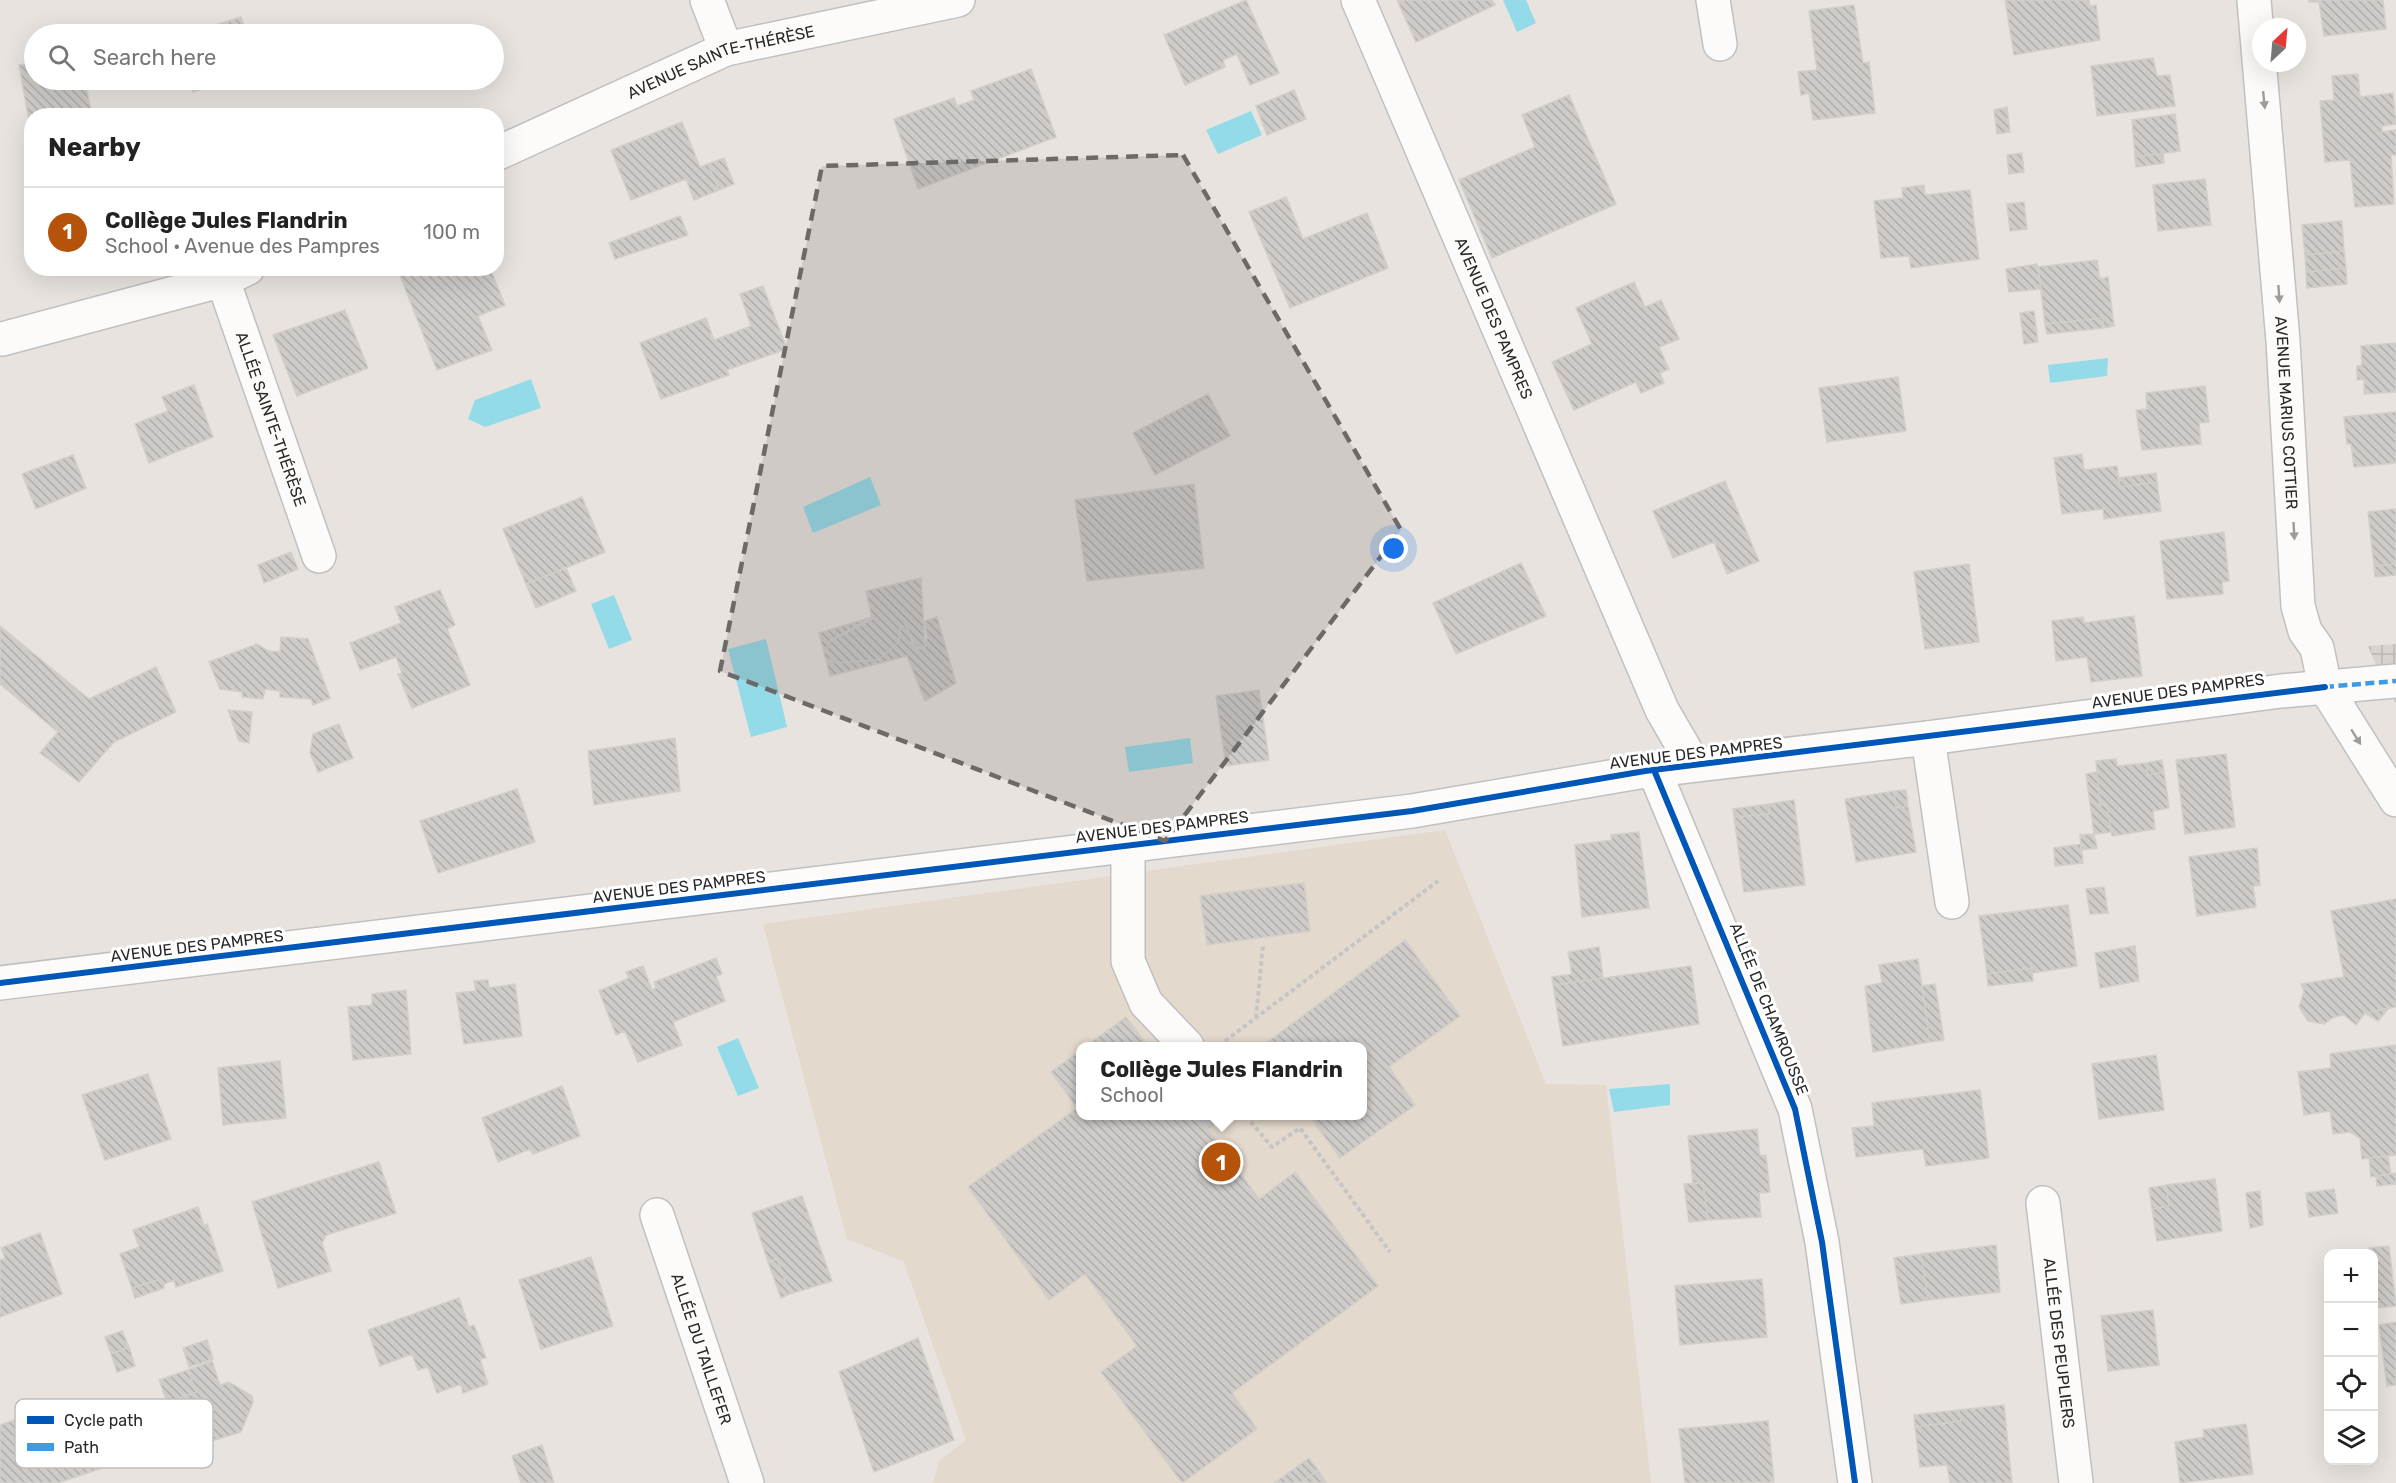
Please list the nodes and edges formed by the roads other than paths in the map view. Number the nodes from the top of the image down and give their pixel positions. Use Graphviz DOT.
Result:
graph roads {
  1 [pos="707,0"];
  2 [pos="958,0"];
  3 [pos="1359,0"];
  4 [pos="1713,0"];
  5 [pos="2254,0"];
  6 [pos="1720,44"];
  7 [pos="726,49"];
  8 [pos="504,150"];
  9 [pos="228,276"];
  10 [pos="237,276"];
  11 [pos="1,335"];
  12 [pos="319,556"];
  13 [pos="2396,681"];
  14 [pos="2325,687"];
  15 [pos="1928,738"];
  16 [pos="1694,765"];
  17 [pos="1654,770"];
  18 [pos="2396,800"];
  19 [pos="1128,844"];
  20 [pos="1952,902"];
  21 [pos="0,983"];
  22 [pos="1198,1042"];
  23 [pos="2043,1203"];
  24 [pos="657,1215"];
  25 [pos="747,1483"];
  26 [pos="1855,1483"];
  27 [pos="2076,1483"];
  1 -- 7 [label="street"];
  2 -- 7 [label="street, AVENUE SAINTE-THÉRÈSE"];
  3 -- 16 [label="street, AVENUE DES PAMPRES"];
  4 -- 6 [label="street"];
  5 -- 14 [label="street, AVENUE MARIUS COTTIER, one-way"];
  7 -- 8 [label="street, AVENUE SAINTE-THÉRÈSE"];
  9 -- 11 [label="street"];
  10 -- 12 [label="street, ALLÉE SAINTE-THÉRÈSE"];
  13 -- 14 [label="street, AVENUE DES PAMPRES"];
  14 -- 15 [label="street, AVENUE DES PAMPRES"];
  14 -- 18 [label="street, AVENUE MARIUS COTTIER, one-way"];
  15 -- 16 [label="street, AVENUE DES PAMPRES"];
  15 -- 20 [label="street"];
  16 -- 17 [label="street, AVENUE DES PAMPRES"];
  17 -- 19 [label="street, AVENUE DES PAMPRES"];
  17 -- 26 [label="street, ALLÉE DE CHAMROUSSE"];
  19 -- 21 [label="street, AVENUE DES PAMPRES"];
  19 -- 22 [label="street"];
  23 -- 27 [label="street, ALLÉE DES PEUPLIERS"];
  24 -- 25 [label="street, ALLÉE DU TAILLEFER"];
}
